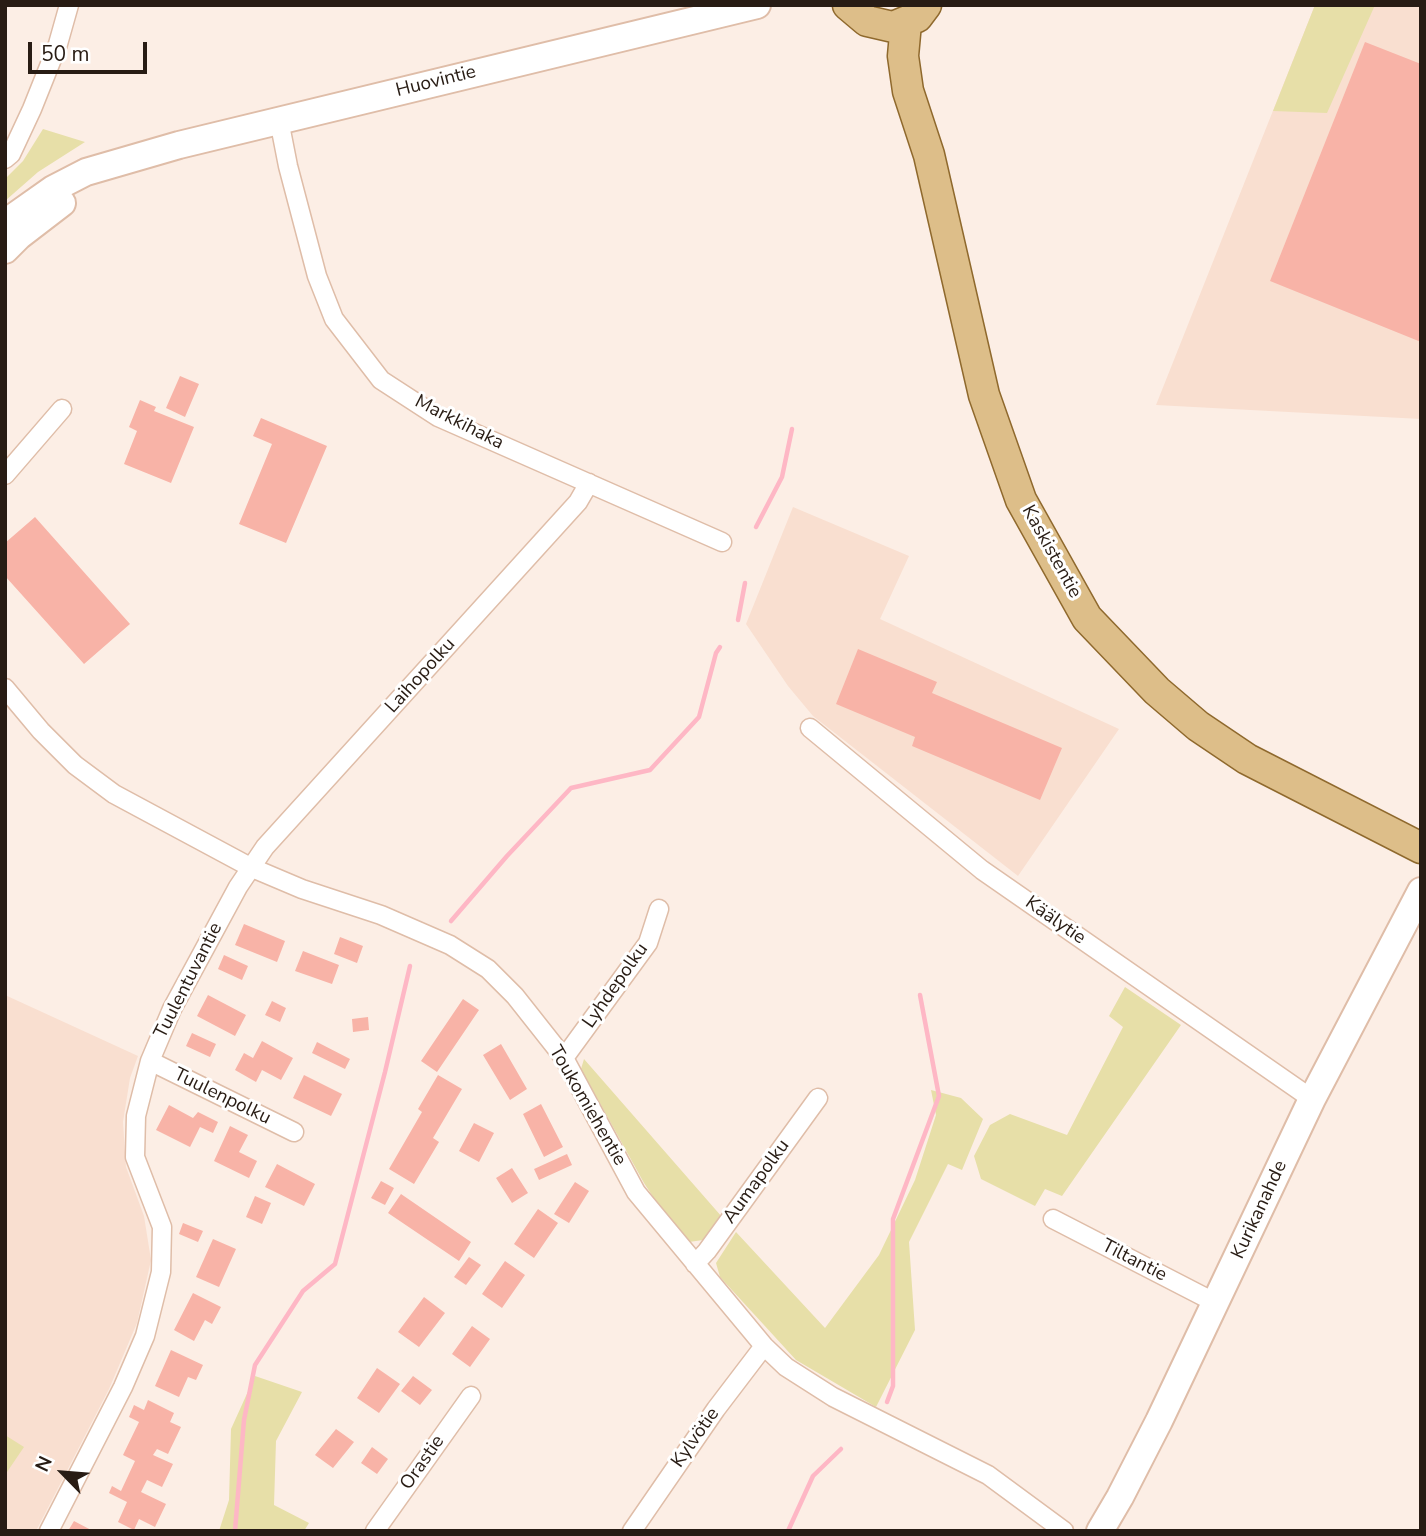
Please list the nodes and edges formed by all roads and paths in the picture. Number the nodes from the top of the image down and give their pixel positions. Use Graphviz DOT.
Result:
graph roads {
  1 [pos="68,5"];
  2 [pos="752,6"];
  3 [pos="857,13"];
  4 [pos="916,14"];
  5 [pos="908,91"];
  6 [pos="279,120"];
  7 [pos="5,159"];
  8 [pos="125,162"];
  9 [pos="5,223"];
  10 [pos="5,250"];
  11 [pos="62,409"];
  12 [pos="5,475"];
  13 [pos="589,483"];
  14 [pos="722,542"];
  15 [pos="5,688"];
  16 [pos="810,728"];
  17 [pos="1421,848"];
  18 [pos="250,867"];
  19 [pos="1421,891"];
  20 [pos="659,909"];
  21 [pos="564,1058"];
  22 [pos="150,1061"];
  23 [pos="818,1098"];
  24 [pos="1312,1099"];
  25 [pos="294,1132"];
  26 [pos="1053,1219"];
  27 [pos="695,1264"];
  28 [pos="1216,1303"];
  29 [pos="764,1346"];
  30 [pos="471,1396"];
  31 [pos="49,1531"];
  32 [pos="375,1531"];
  33 [pos="632,1531"];
  34 [pos="1063,1531"];
  35 [pos="1100,1531"];
  1 -- 7 [label="street"];
  2 -- 6 [label="main road, Huovintie"];
  3 -- 4 [label="main road"];
  3 -- 5 [label="main road, Kaskistentie"];
  4 -- 5 [label="main road, Kaskistentie"];
  5 -- 17 [label="main road, Kaskistentie"];
  6 -- 8 [label="main road, Huovintie"];
  6 -- 13 [label="street, Markkihaka"];
  8 -- 9 [label="main road, Huovintie"];
  8 -- 10 [label="main road, Huovintie"];
  11 -- 12 [label="street"];
  13 -- 14 [label="street, Markkihaka"];
  13 -- 18 [label="street, Laihopolku"];
  15 -- 18 [label="street, Toukomiehentie"];
  16 -- 24 [label="street, Käälytie"];
  18 -- 21 [label="street, Toukomiehentie"];
  18 -- 22 [label="street, Tuulentuvantie"];
  19 -- 24 [label="main road, Kurikanahde"];
  20 -- 21 [label="street, Lyhdepolku"];
  21 -- 27 [label="street, Toukomiehentie"];
  22 -- 25 [label="street, Tuulenpolku"];
  22 -- 31 [label="street, Tuulentuvantie"];
  23 -- 27 [label="street, Aumapolku"];
  24 -- 28 [label="main road, Kurikanahde"];
  26 -- 28 [label="street, Tiltantie"];
  27 -- 29 [label="street, Toukomiehentie"];
  28 -- 35 [label="main road, Kurikanahde"];
  29 -- 33 [label="street, Kylvötie"];
  29 -- 34 [label="street, Toukomiehentie"];
  30 -- 32 [label="street, Orastie"];
}
